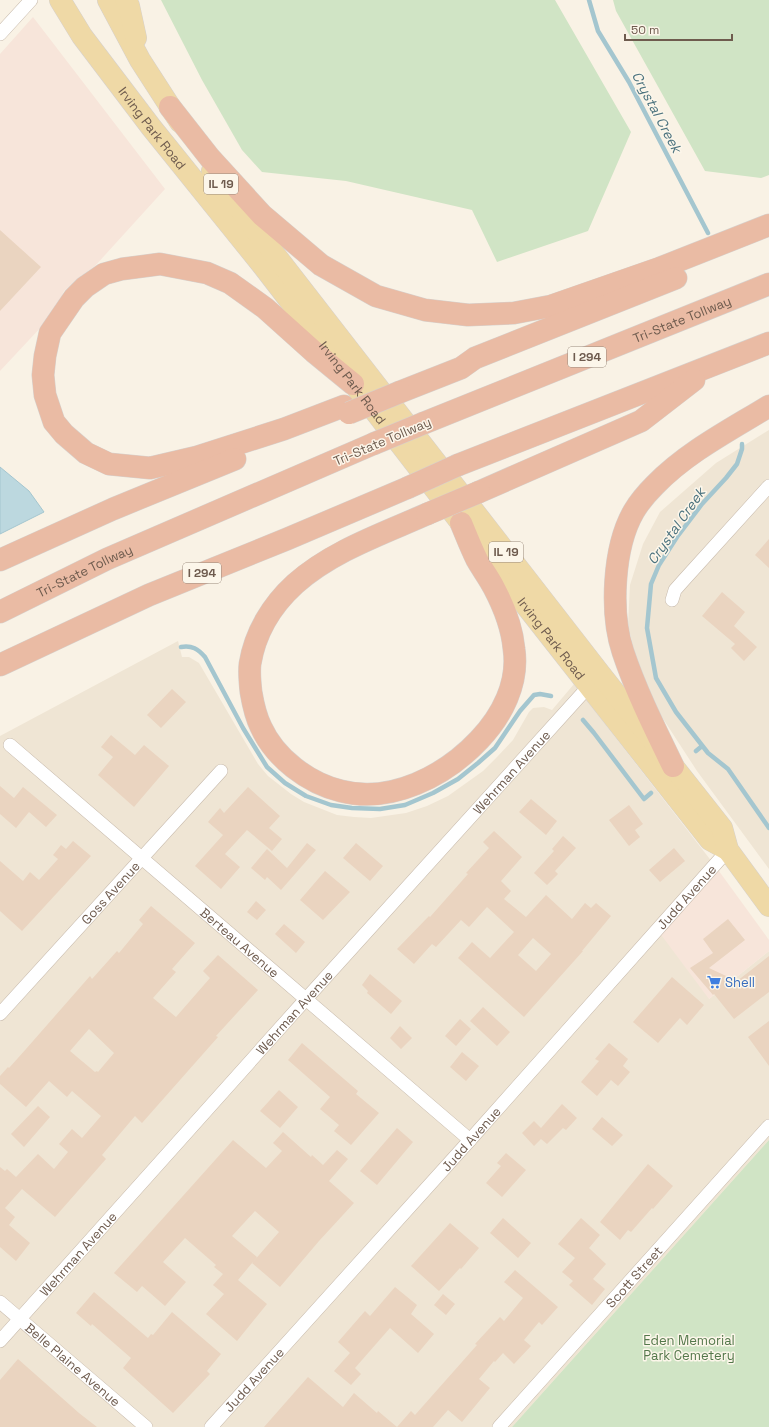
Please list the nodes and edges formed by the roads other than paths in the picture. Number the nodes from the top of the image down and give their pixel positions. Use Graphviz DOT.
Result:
graph roads {
  1 [pos="31,0"];
  2 [pos="60,0"];
  3 [pos="108,0"];
  4 [pos="126,0"];
  5 [pos="0,34"];
  6 [pos="140,60"];
  7 [pos="170,107"];
  8 [pos="769,225"];
  9 [pos="769,239"];
  10 [pos="769,284"];
  11 [pos="769,343"];
  12 [pos="716,363"];
  13 [pos="353,384"];
  14 [pos="769,406"];
  15 [pos="346,409"];
  16 [pos="769,486"];
  17 [pos="461,523"];
  18 [pos="0,560"];
  19 [pos="672,600"];
  20 [pos="0,612"];
  21 [pos="0,665"];
  22 [pos="589,686"];
  23 [pos="10,745"];
  24 [pos="672,766"];
  25 [pos="221,771"];
  26 [pos="728,850"];
  27 [pos="142,858"];
  28 [pos="769,906"];
  29 [pos="306,999"];
  30 [pos="0,1014"];
  31 [pos="769,1126"];
  32 [pos="470,1140"];
  33 [pos="0,1302"];
  34 [pos="19,1319"];
  35 [pos="0,1341"];
  36 [pos="146,1427"];
  37 [pos="211,1427"];
  38 [pos="499,1427"];
  1 -- 5 [label="street"];
  2 -- 13 [label="main road, Irving Park Road / IL 19"];
  3 -- 6 [label="main road, Irving Park Road / IL 19"];
  4 -- 6 [label="main road"];
  6 -- 7 [label="main road, Irving Park Road / IL 19"];
  7 -- 8 [label="highway"];
  7 -- 24 [label="main road, Irving Park Road / IL 19"];
  9 -- 15 [label="highway, bridge"];
  10 -- 20 [label="highway, Tri-State Tollway / I 294, bridge"];
  11 -- 12 [label="highway, I 294"];
  12 -- 17 [label="highway, bridge"];
  12 -- 21 [label="highway, I 294, bridge"];
  13 -- 15 [label="highway"];
  13 -- 17 [label="main road, Irving Park Road / IL 19"];
  14 -- 24 [label="highway"];
  15 -- 18 [label="highway"];
  16 -- 19 [label="street"];
  17 -- 22 [label="main road, Irving Park Road / IL 19"];
  22 -- 26 [label="main road, Irving Park Road / IL 19"];
  22 -- 29 [label="street, Wehrman Avenue"];
  23 -- 27 [label="street, Berteau Avenue"];
  24 -- 26 [label="main road, Irving Park Road / IL 19"];
  25 -- 27 [label="street, Goss Avenue"];
  26 -- 28 [label="main road, Irving Park Road / IL 19"];
  26 -- 32 [label="street, Judd Avenue"];
  27 -- 29 [label="street, Berteau Avenue"];
  27 -- 30 [label="street, Goss Avenue"];
  29 -- 32 [label="street, Berteau Avenue"];
  29 -- 34 [label="street, Wehrman Avenue"];
  31 -- 38 [label="street, Scott Street"];
  32 -- 37 [label="street, Judd Avenue"];
  33 -- 34 [label="street, Belle Plaine Avenue"];
  34 -- 35 [label="street, Wehrman Avenue"];
  34 -- 36 [label="street, Belle Plaine Avenue"];
}
